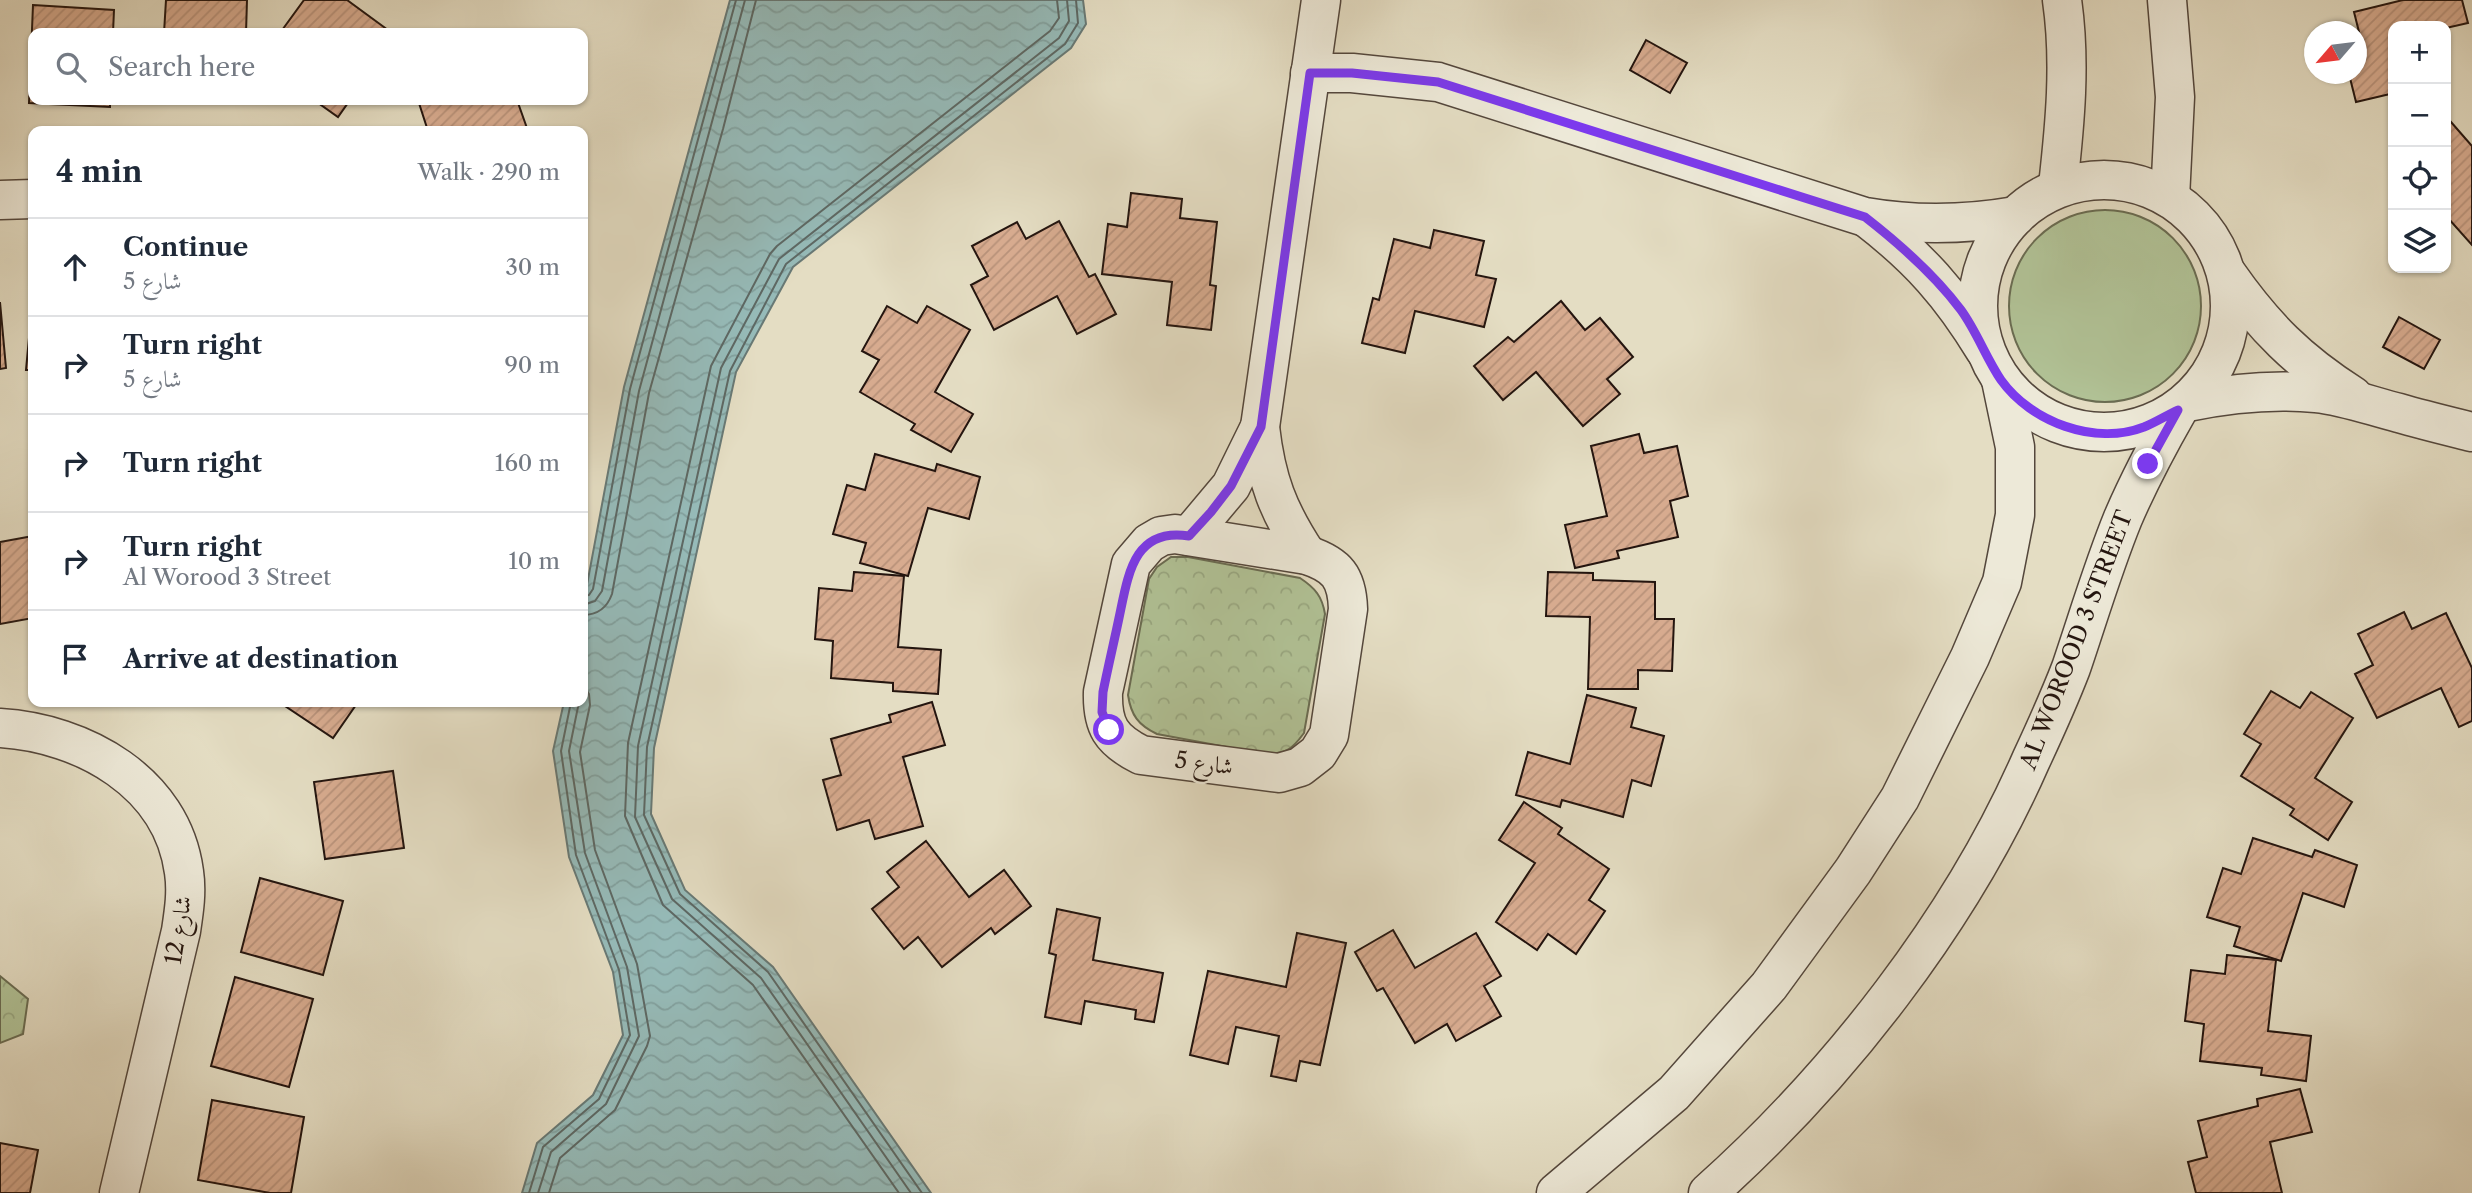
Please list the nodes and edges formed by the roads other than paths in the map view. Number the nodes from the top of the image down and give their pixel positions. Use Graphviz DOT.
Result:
graph roads {
  1 [pos="1321,0"];
  2 [pos="2063,0"];
  3 [pos="2167,0"];
  4 [pos="1310,73"];
  5 [pos="2058,186"];
  6 [pos="2170,198"];
  7 [pos="28,199"];
  8 [pos="0,200"];
  9 [pos="2015,216"];
  10 [pos="1865,217"];
  11 [pos="2227,274"];
  12 [pos="1993,365"];
  13 [pos="2361,401"];
  14 [pos="2183,406"];
  15 [pos="1261,427"];
  16 [pos="2472,432"];
  17 [pos="1189,536"];
  18 [pos="1307,555"];
  19 [pos="0,728"];
  20 [pos="119,1193"];
  21 [pos="1556,1193"];
  22 [pos="1708,1193"];
  1 -- 4 [label="street, شارع 5"];
  2 -- 5 [label="street"];
  3 -- 6 [label="street"];
  4 -- 10 [label="street"];
  4 -- 15 [label="street, شارع 5"];
  5 -- 6 [label="street"];
  5 -- 9 [label="street"];
  6 -- 11 [label="street"];
  7 -- 8 [label="street"];
  9 -- 10 [label="street"];
  9 -- 12 [label="street"];
  10 -- 12 [label="street"];
  11 -- 13 [label="street"];
  11 -- 14 [label="street"];
  12 -- 14 [label="street"];
  12 -- 21 [label="street"];
  13 -- 14 [label="street"];
  13 -- 16 [label="street"];
  14 -- 22 [label="street, AL WOROOD 3 STREET"];
  15 -- 17 [label="street, شارع 5"];
  15 -- 18 [label="street, شارع 5"];
  17 -- 18 [label="street, شارع 5"];
  17 -- 18 [label="street, شارع 5"];
  19 -- 20 [label="street, شارع 12"];
}
